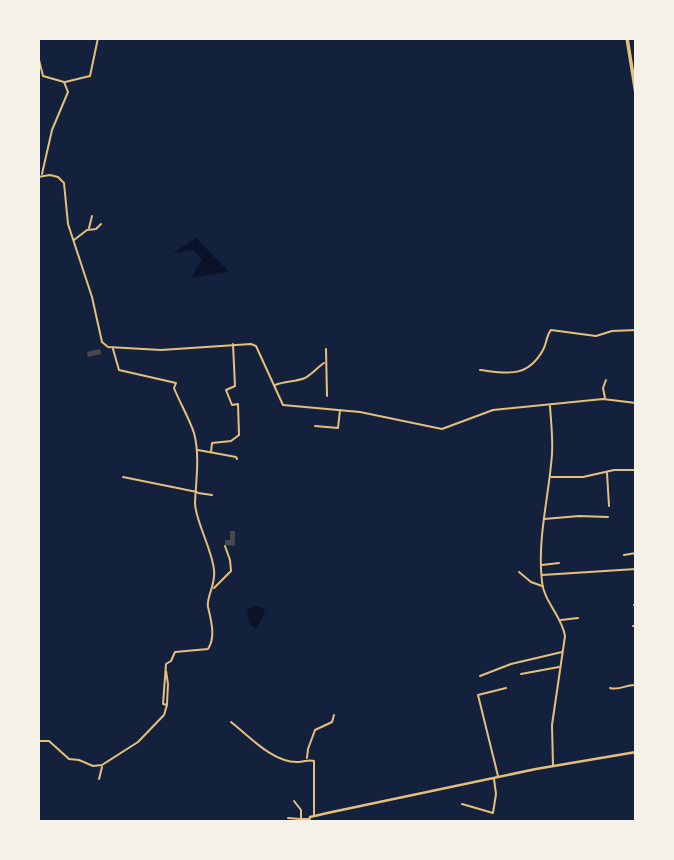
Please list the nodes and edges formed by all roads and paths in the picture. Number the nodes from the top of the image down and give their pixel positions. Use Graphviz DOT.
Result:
graph roads {
  1 [pos="98,38"];
  2 [pos="626,38"];
  3 [pos="38,41"];
  4 [pos="38,50"];
  5 [pos="635,51"];
  6 [pos="629,52"];
  7 [pos="38,56"];
  8 [pos="64,82"];
  9 [pos="635,94"];
  10 [pos="42,175"];
  11 [pos="38,177"];
  12 [pos="92,216"];
  13 [pos="101,225"];
  14 [pos="89,229"];
  15 [pos="73,240"];
  16 [pos="635,330"];
  17 [pos="233,344"];
  18 [pos="113,348"];
  19 [pos="326,349"];
  20 [pos="324,362"];
  21 [pos="480,370"];
  22 [pos="606,380"];
  23 [pos="274,386"];
  24 [pos="327,396"];
  25 [pos="606,399"];
  26 [pos="635,403"];
  27 [pos="550,405"];
  28 [pos="340,409"];
  29 [pos="315,426"];
  30 [pos="197,450"];
  31 [pos="211,452"];
  32 [pos="237,459"];
  33 [pos="635,470"];
  34 [pos="607,472"];
  35 [pos="123,477"];
  36 [pos="550,477"];
  37 [pos="197,492"];
  38 [pos="212,495"];
  39 [pos="610,506"];
  40 [pos="608,517"];
  41 [pos="544,519"];
  42 [pos="225,546"];
  43 [pos="635,553"];
  44 [pos="624,555"];
  45 [pos="559,564"];
  46 [pos="541,565"];
  47 [pos="635,569"];
  48 [pos="519,572"];
  49 [pos="542,575"];
  50 [pos="542,586"];
  51 [pos="214,589"];
  52 [pos="578,618"];
  53 [pos="560,620"];
  54 [pos="563,652"];
  55 [pos="560,666"];
  56 [pos="521,674"];
  57 [pos="480,676"];
  58 [pos="635,685"];
  59 [pos="506,688"];
  60 [pos="611,688"];
  61 [pos="334,715"];
  62 [pos="231,722"];
  63 [pos="38,741"];
  64 [pos="635,752"];
  65 [pos="307,759"];
  66 [pos="105,764"];
  67 [pos="553,766"];
  68 [pos="499,777"];
  69 [pos="494,778"];
  70 [pos="99,779"];
  71 [pos="294,801"];
  72 [pos="462,804"];
  73 [pos="314,816"];
  74 [pos="288,818"];
  75 [pos="301,818"];
  76 [pos="309,820"];
  1 -- 8 [label="street"];
  2 -- 6 [label="main road"];
  3 -- 4 [label="street"];
  5 -- 6 [label="street"];
  6 -- 9 [label="main road"];
  7 -- 8 [label="street"];
  8 -- 10 [label="street"];
  10 -- 11 [label="street"];
  10 -- 15 [label="street"];
  12 -- 14 [label="street"];
  13 -- 14 [label="street"];
  14 -- 15 [label="street"];
  15 -- 18 [label="street"];
  16 -- 21 [label="street"];
  17 -- 18 [label="street"];
  17 -- 23 [label="street"];
  17 -- 31 [label="street"];
  18 -- 30 [label="street"];
  19 -- 20 [label="street"];
  20 -- 23 [label="street"];
  20 -- 24 [label="street"];
  22 -- 25 [label="street"];
  23 -- 28 [label="street"];
  25 -- 26 [label="street"];
  25 -- 27 [label="street"];
  27 -- 28 [label="street"];
  27 -- 36 [label="street"];
  28 -- 29 [label="street"];
  30 -- 31 [label="street"];
  30 -- 37 [label="street"];
  31 -- 32 [label="street"];
  33 -- 34 [label="street"];
  34 -- 36 [label="street"];
  34 -- 39 [label="street"];
  35 -- 37 [label="street"];
  36 -- 41 [label="street"];
  37 -- 38 [label="street"];
  37 -- 51 [label="street"];
  40 -- 41 [label="street"];
  41 -- 46 [label="street"];
  42 -- 51 [label="street"];
  43 -- 44 [label="street"];
  45 -- 46 [label="street"];
  46 -- 49 [label="street"];
  47 -- 49 [label="street"];
  48 -- 50 [label="street"];
  49 -- 50 [label="street"];
  50 -- 53 [label="street"];
  51 -- 66 [label="street"];
  52 -- 53 [label="street"];
  53 -- 54 [label="street"];
  54 -- 55 [label="street"];
  54 -- 57 [label="street"];
  55 -- 56 [label="street"];
  55 -- 67 [label="street"];
  58 -- 60 [label="street"];
  59 -- 68 [label="street"];
  61 -- 65 [label="street"];
  62 -- 65 [label="street"];
  63 -- 66 [label="street"];
  64 -- 67 [label="street"];
  65 -- 73 [label="street"];
  66 -- 70 [label="street"];
  67 -- 68 [label="street"];
  68 -- 69 [label="street"];
  69 -- 72 [label="street"];
  69 -- 73 [label="street"];
  71 -- 75 [label="street"];
  73 -- 76 [label="street"];
  74 -- 75 [label="street"];
  75 -- 76 [label="street"];
}
